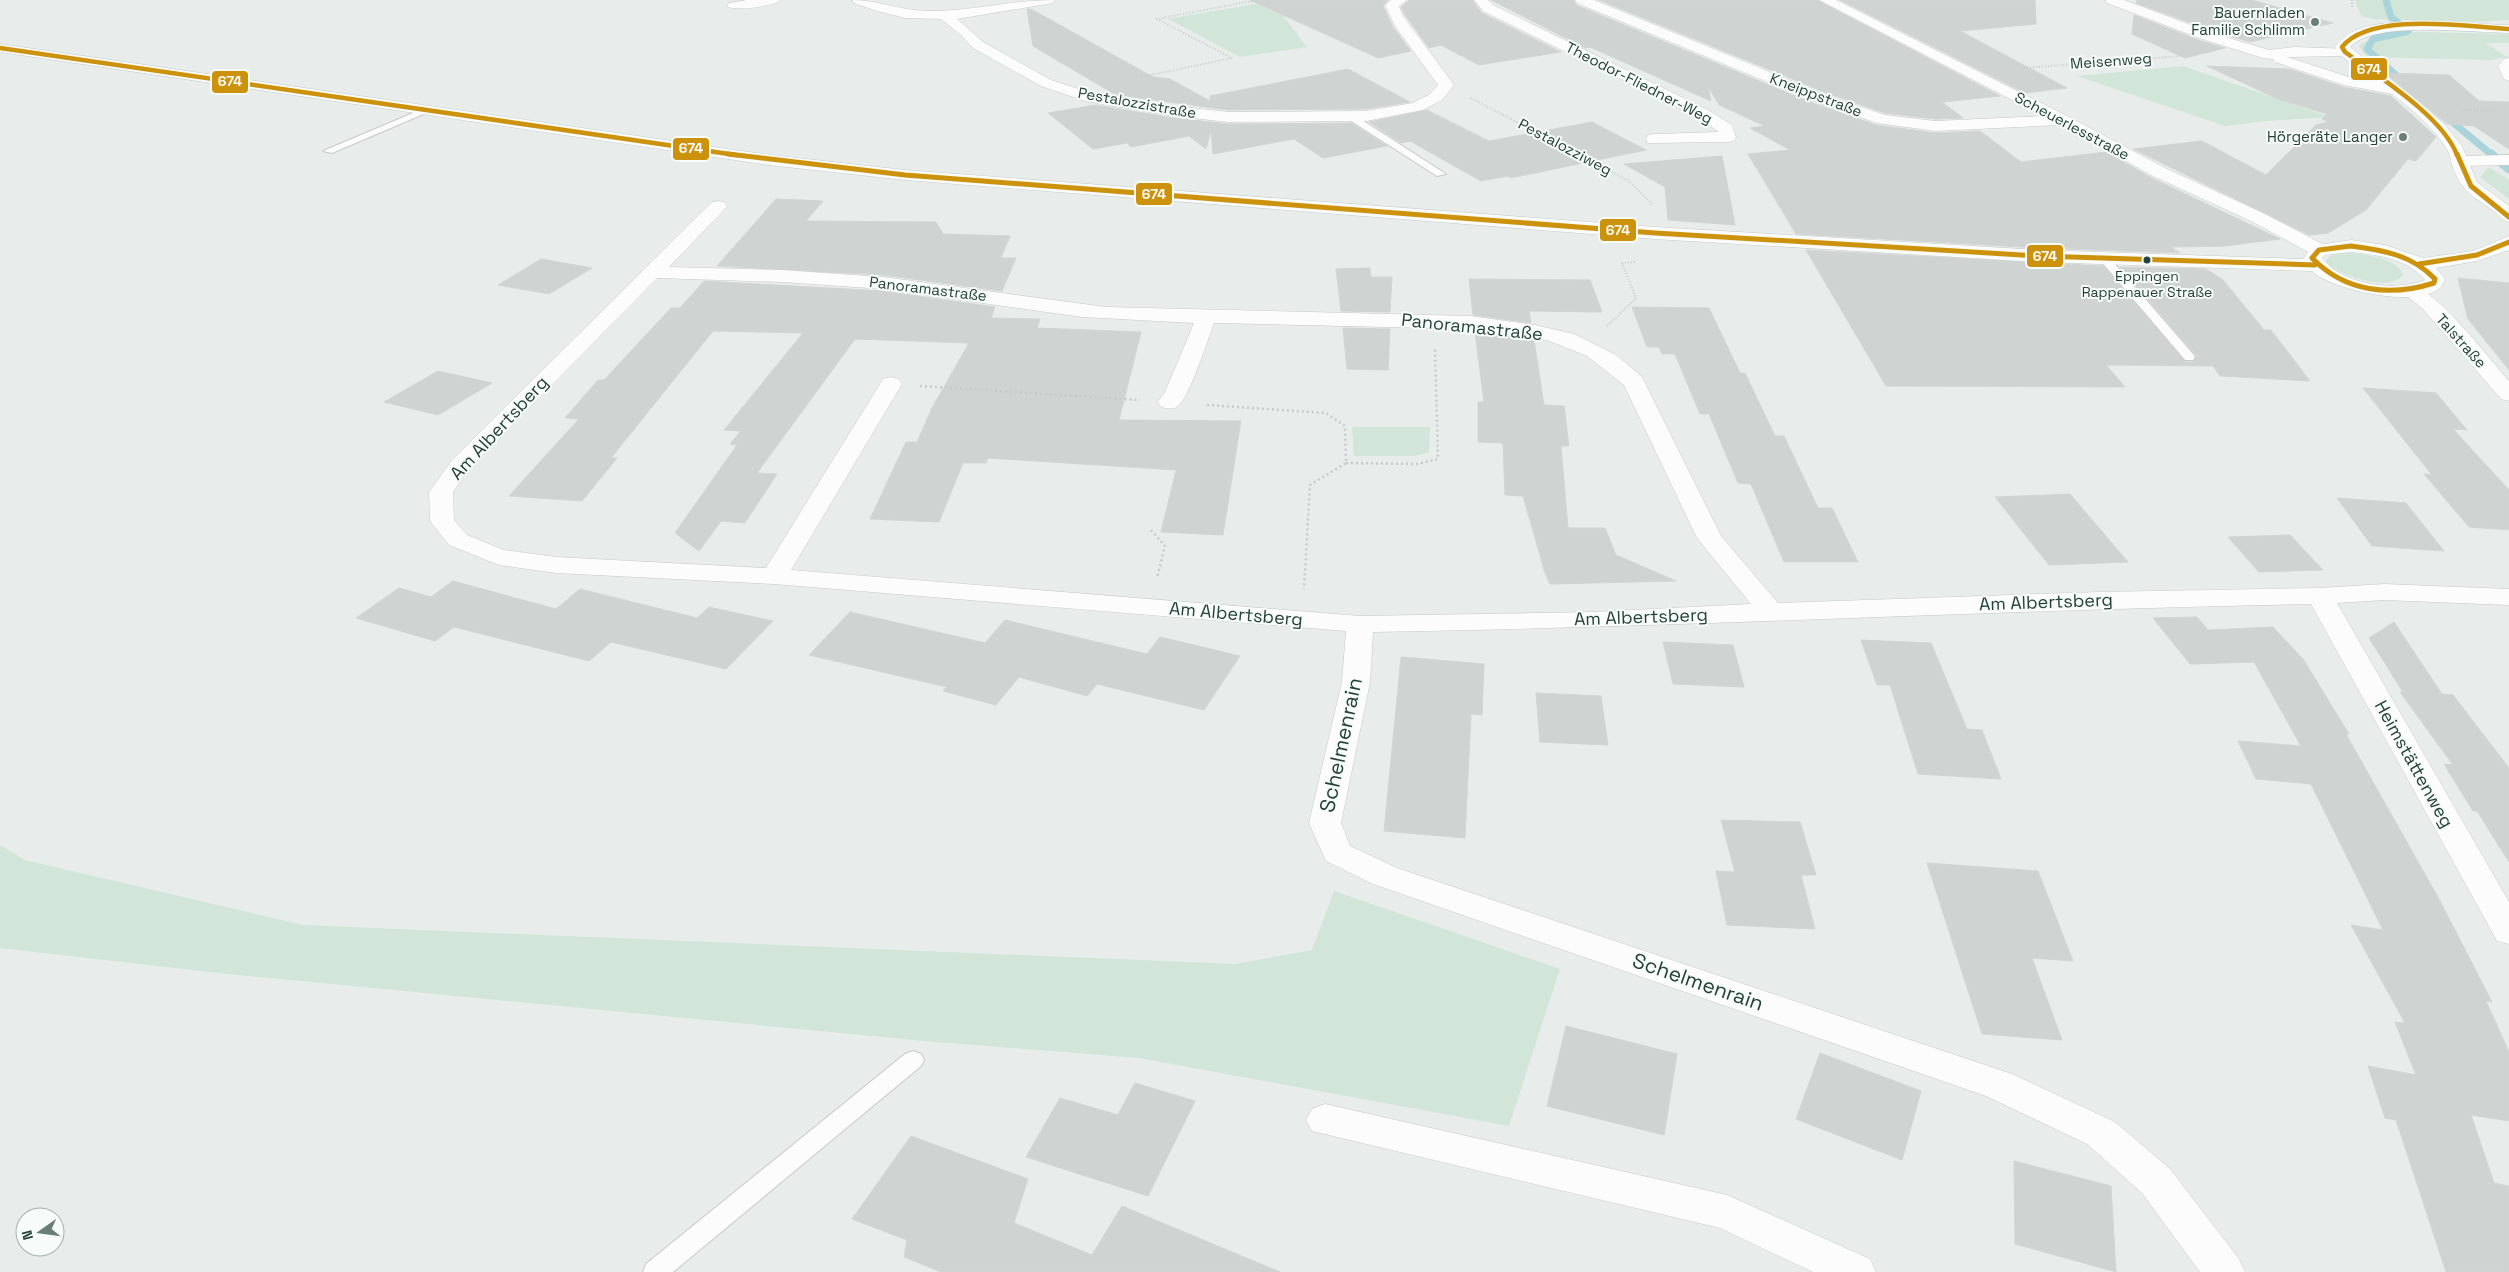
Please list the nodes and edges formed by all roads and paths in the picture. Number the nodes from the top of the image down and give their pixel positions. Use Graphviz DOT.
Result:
graph roads {
  1 [pos="774,0"];
  2 [pos="859,0"];
  3 [pos="1048,0"];
  4 [pos="1257,0"];
  5 [pos="1400,0"];
  6 [pos="1481,0"];
  7 [pos="1582,0"];
  8 [pos="1826,0"];
  9 [pos="2112,0"];
  10 [pos="734,6"];
  11 [pos="945,16"];
  12 [pos="2509,28"];
  13 [pos="0,48"];
  14 [pos="2345,52"];
  15 [pos="2268,55"];
  16 [pos="2184,56"];
  17 [pos="2509,62"];
  18 [pos="1970,72"];
  19 [pos="2509,76"];
  20 [pos="1136,78"];
  21 [pos="1446,85"];
  22 [pos="2392,89"];
  23 [pos="428,110"];
  24 [pos="2453,110"];
  25 [pos="2496,111"];
  26 [pos="1351,117"];
  27 [pos="2063,120"];
  28 [pos="1654,139"];
  29 [pos="328,151"];
  30 [pos="2509,160"];
  31 [pos="2459,161"];
  32 [pos="1441,174"];
  33 [pos="718,206"];
  34 [pos="2509,217"];
  35 [pos="1655,233"];
  36 [pos="2504,249"];
  37 [pos="2104,258"];
  38 [pos="2317,258"];
  39 [pos="1642,262"];
  40 [pos="2419,264"];
  41 [pos="650,272"];
  42 [pos="2411,291"];
  43 [pos="1206,318"];
  44 [pos="1434,321"];
  45 [pos="1587,346"];
  46 [pos="2189,357"];
  47 [pos="891,384"];
  48 [pos="2509,394"];
  49 [pos="1170,402"];
  50 [pos="1346,463"];
  51 [pos="1150,530"];
  52 [pos="774,576"];
  53 [pos="2320,596"];
  54 [pos="2509,597"];
  55 [pos="1149,607"];
  56 [pos="1771,611"];
  57 [pos="1302,620"];
  58 [pos="1360,624"];
  59 [pos="2509,932"];
  60 [pos="913,1060"];
  61 [pos="1325,1120"];
  62 [pos="655,1272"];
  63 [pos="1855,1272"];
  64 [pos="2224,1272"];
  1 -- 10 [label="street"];
  2 -- 11 [label="street"];
  3 -- 11 [label="street"];
  4 -- 20 [label="path"];
  5 -- 21 [label="street"];
  6 -- 28 [label="street, Theodor-Fliedner-Weg"];
  7 -- 27 [label="street, Kneippstraße"];
  8 -- 18 [label="street, Scheuerlesstraße"];
  9 -- 15 [label="street"];
  11 -- 26 [label="street, Pestalozzistraße"];
  12 -- 14 [label="street"];
  13 -- 23 [label="street"];
  14 -- 15 [label="street"];
  14 -- 22 [label="street"];
  15 -- 22 [label="street"];
  16 -- 18 [label="path, Meisenweg"];
  17 -- 19 [label="street"];
  18 -- 27 [label="street, Scheuerlesstraße"];
  21 -- 26 [label="street, Pestalozzistraße"];
  21 -- 35 [label="path, Pestalozziweg"];
  22 -- 31 [label="street"];
  23 -- 29 [label="lane"];
  23 -- 35 [label="street"];
  24 -- 25 [label="path"];
  26 -- 32 [label="lane"];
  27 -- 38 [label="street, Scheuerlesstraße"];
  30 -- 31 [label="street"];
  31 -- 34 [label="street"];
  33 -- 41 [label="street, Am Albertsberg"];
  35 -- 37 [label="street"];
  36 -- 40 [label="street"];
  37 -- 38 [label="street"];
  37 -- 46 [label="lane"];
  38 -- 40 [label="street"];
  38 -- 42 [label="street, Scheuerlesstraße"];
  39 -- 45 [label="path"];
  40 -- 42 [label="street"];
  41 -- 43 [label="street, Panoramastraße"];
  41 -- 52 [label="street, Am Albertsberg"];
  42 -- 48 [label="street, Talstraße"];
  43 -- 44 [label="street, Panoramastraße"];
  43 -- 49 [label="street"];
  44 -- 45 [label="street, Panoramastraße"];
  44 -- 50 [label="path"];
  45 -- 56 [label="street, Panoramastraße"];
  47 -- 49 [label="path"];
  47 -- 52 [label="street"];
  49 -- 50 [label="path"];
  50 -- 57 [label="path"];
  51 -- 55 [label="path"];
  52 -- 55 [label="street, Am Albertsberg"];
  53 -- 54 [label="street, Am Albertsberg"];
  53 -- 56 [label="street, Am Albertsberg"];
  53 -- 59 [label="street, Heimstättenweg"];
  55 -- 57 [label="street, Am Albertsberg"];
  56 -- 58 [label="street, Am Albertsberg"];
  57 -- 58 [label="street, Am Albertsberg"];
  58 -- 64 [label="street, Schelmenrain"];
  60 -- 62 [label="lane"];
  61 -- 63 [label="street"];
}
